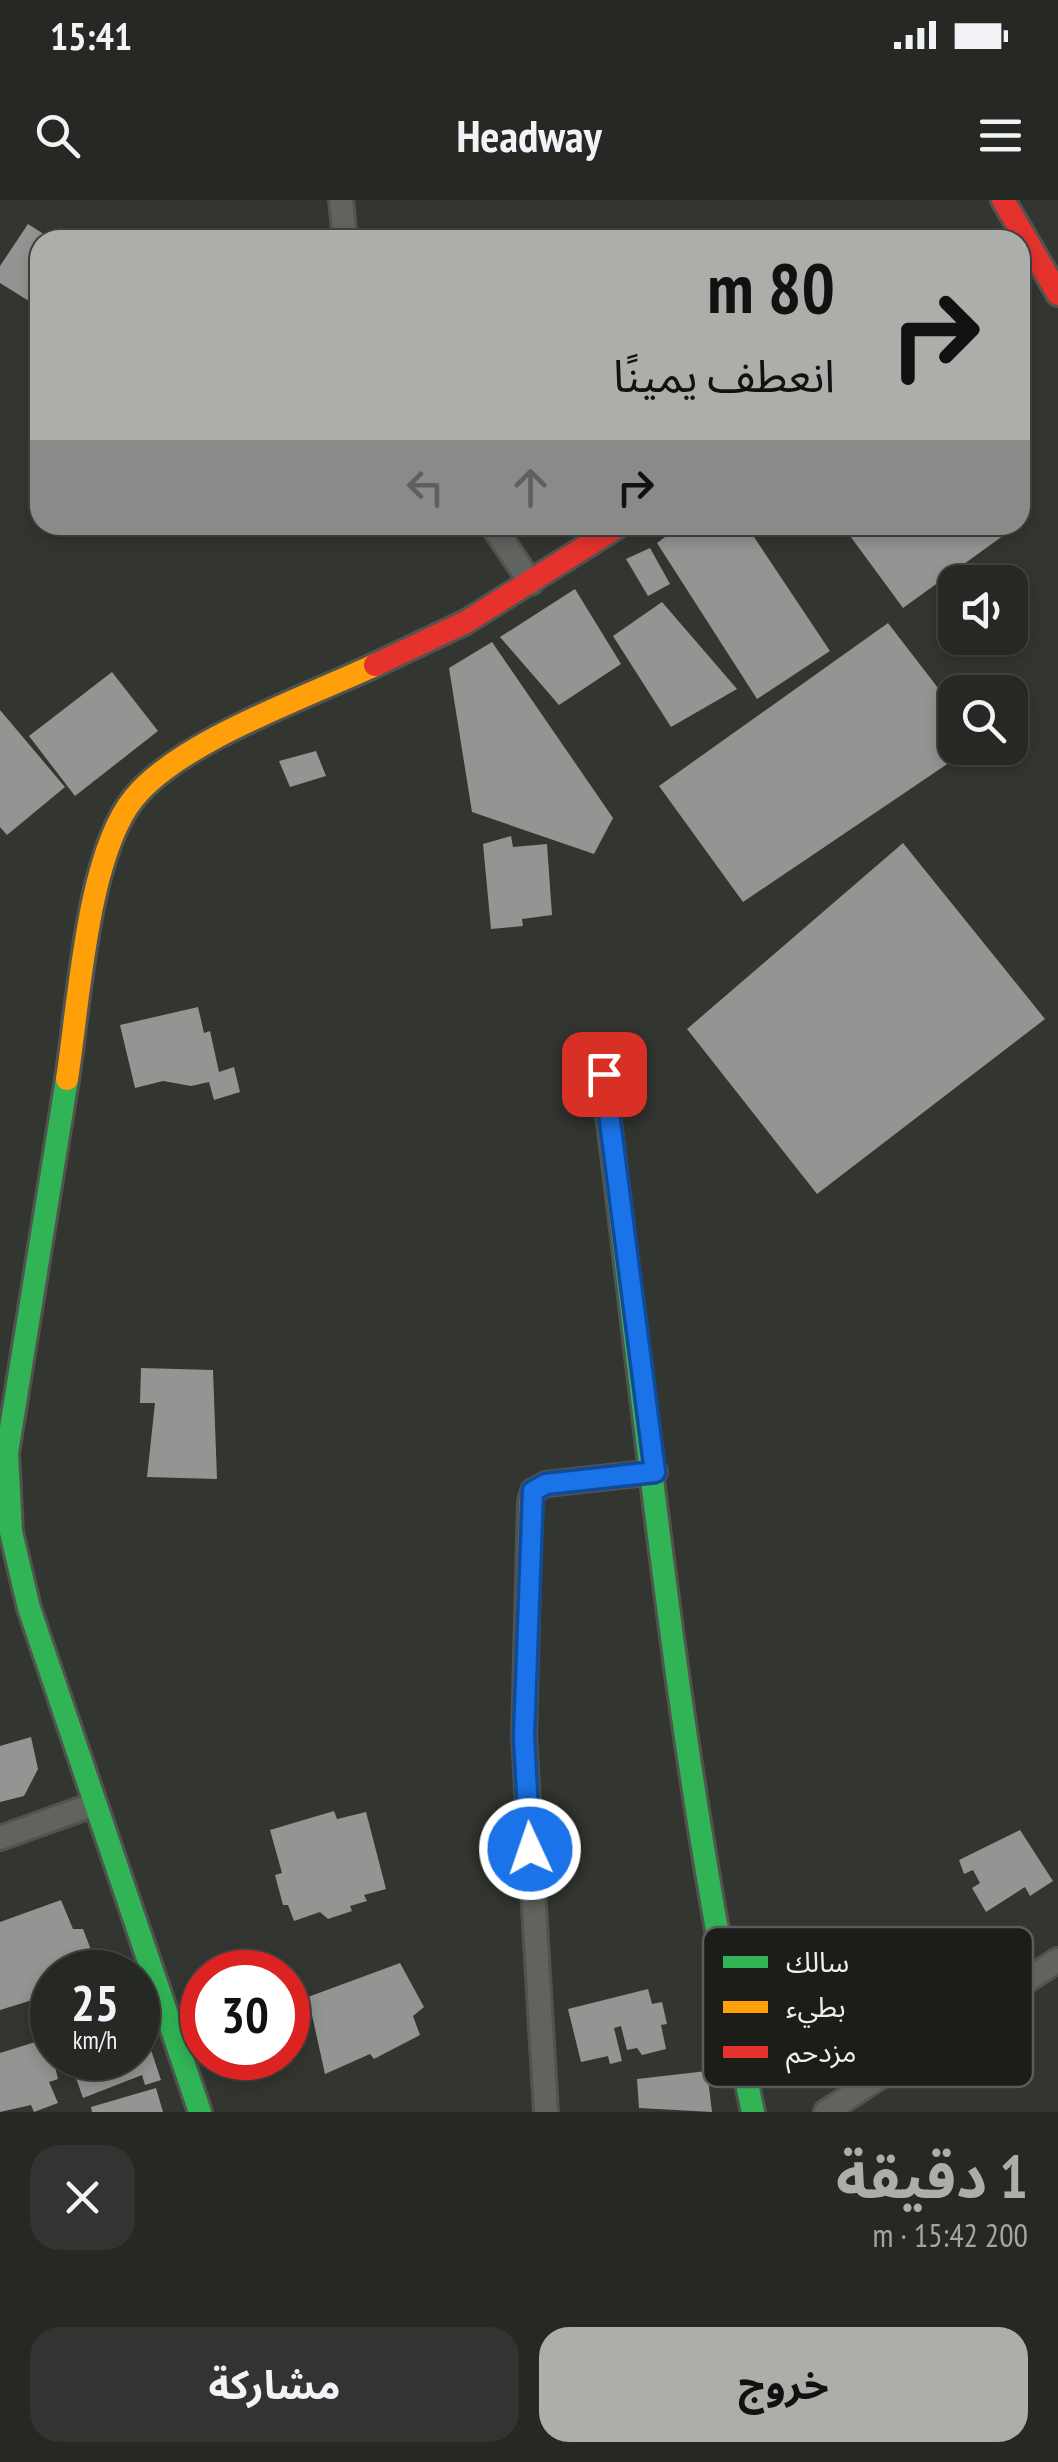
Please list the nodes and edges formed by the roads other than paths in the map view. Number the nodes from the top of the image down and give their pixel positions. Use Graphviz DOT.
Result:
graph roads {
  1 [pos="341,200"];
  2 [pos="1003,200"];
  3 [pos="344,230"];
  4 [pos="1015,230"];
  5 [pos="1030,264"];
  6 [pos="1058,294"];
  7 [pos="499,535"];
  8 [pos="605,535"];
  9 [pos="531,583"];
  10 [pos="604,1074"];
  11 [pos="655,1472"];
  12 [pos="96,1804"];
  13 [pos="0,1838"];
  14 [pos="717,1927"];
  15 [pos="1058,1960"];
  16 [pos="1033,1976"];
  17 [pos="748,2087"];
  18 [pos="864,2087"];
  19 [pos="200,2112"];
  20 [pos="546,2112"];
  21 [pos="753,2112"];
  22 [pos="826,2112"];
  1 -- 3 [label="street"];
  2 -- 4 [label="street"];
  5 -- 6 [label="street"];
  7 -- 9 [label="street"];
  8 -- 9 [label="street"];
  9 -- 12 [label="street"];
  10 -- 11 [label="street"];
  11 -- 14 [label="street"];
  11 -- 20 [label="street"];
  12 -- 13 [label="street"];
  12 -- 19 [label="street"];
  15 -- 16 [label="street"];
  17 -- 21 [label="street"];
  18 -- 22 [label="street"];
}
